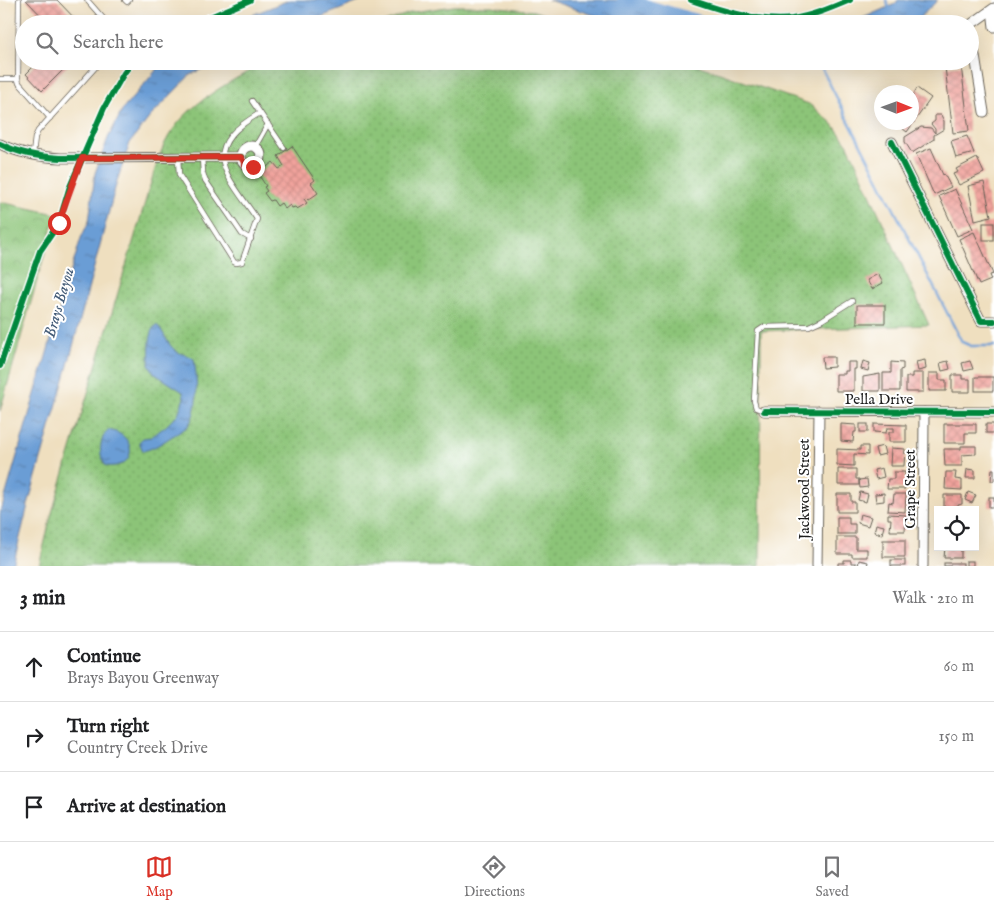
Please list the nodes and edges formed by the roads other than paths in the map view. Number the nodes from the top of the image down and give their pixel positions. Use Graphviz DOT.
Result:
graph roads {
  1 [pos="19,0"];
  2 [pos="87,0"];
  3 [pos="993,9"];
  4 [pos="19,15"];
  5 [pos="100,15"];
  6 [pos="979,19"];
  7 [pos="994,27"];
  8 [pos="18,70"];
  9 [pos="93,70"];
  10 [pos="976,70"];
  11 [pos="0,79"];
  12 [pos="18,79"];
  13 [pos="252,101"];
  14 [pos="984,112"];
  15 [pos="260,113"];
  16 [pos="50,118"];
  17 [pos="268,124"];
  18 [pos="892,142"];
  19 [pos="0,144"];
  20 [pos="255,147"];
  21 [pos="284,148"];
  22 [pos="32,156"];
  23 [pos="178,157"];
  24 [pos="202,157"];
  25 [pos="222,157"];
  26 [pos="241,157"];
  27 [pos="250,239"];
  28 [pos="852,302"];
  29 [pos="994,321"];
  30 [pos="764,411"];
  31 [pos="818,411"];
  32 [pos="924,412"];
  33 [pos="994,412"];
  34 [pos="817,566"];
  35 [pos="923,566"];
  1 -- 4 [label="lane"];
  2 -- 5 [label="lane"];
  3 -- 6 [label="street"];
  3 -- 7 [label="street"];
  8 -- 12 [label="lane"];
  9 -- 16 [label="lane"];
  10 -- 14 [label="street"];
  11 -- 12 [label="lane"];
  12 -- 16 [label="lane"];
  13 -- 15 [label="lane"];
  15 -- 17 [label="lane"];
  15 -- 25 [label="lane"];
  16 -- 22 [label="lane"];
  17 -- 20 [label="lane"];
  17 -- 21 [label="lane"];
  18 -- 29 [label="street"];
  19 -- 22 [label="street"];
  20 -- 26 [label="street"];
  20 -- 26 [label="street"];
  22 -- 23 [label="street"];
  23 -- 24 [label="street"];
  23 -- 27 [label="lane"];
  24 -- 25 [label="street"];
  24 -- 27 [label="lane"];
  25 -- 26 [label="street"];
  25 -- 27 [label="lane"];
  28 -- 30 [label="lane"];
  30 -- 31 [label="street, Pella Drive"];
  31 -- 32 [label="street, Pella Drive"];
  31 -- 34 [label="street, Jackwood Street"];
  32 -- 33 [label="street, Pella Drive"];
  32 -- 35 [label="street, Grape Street"];
}
